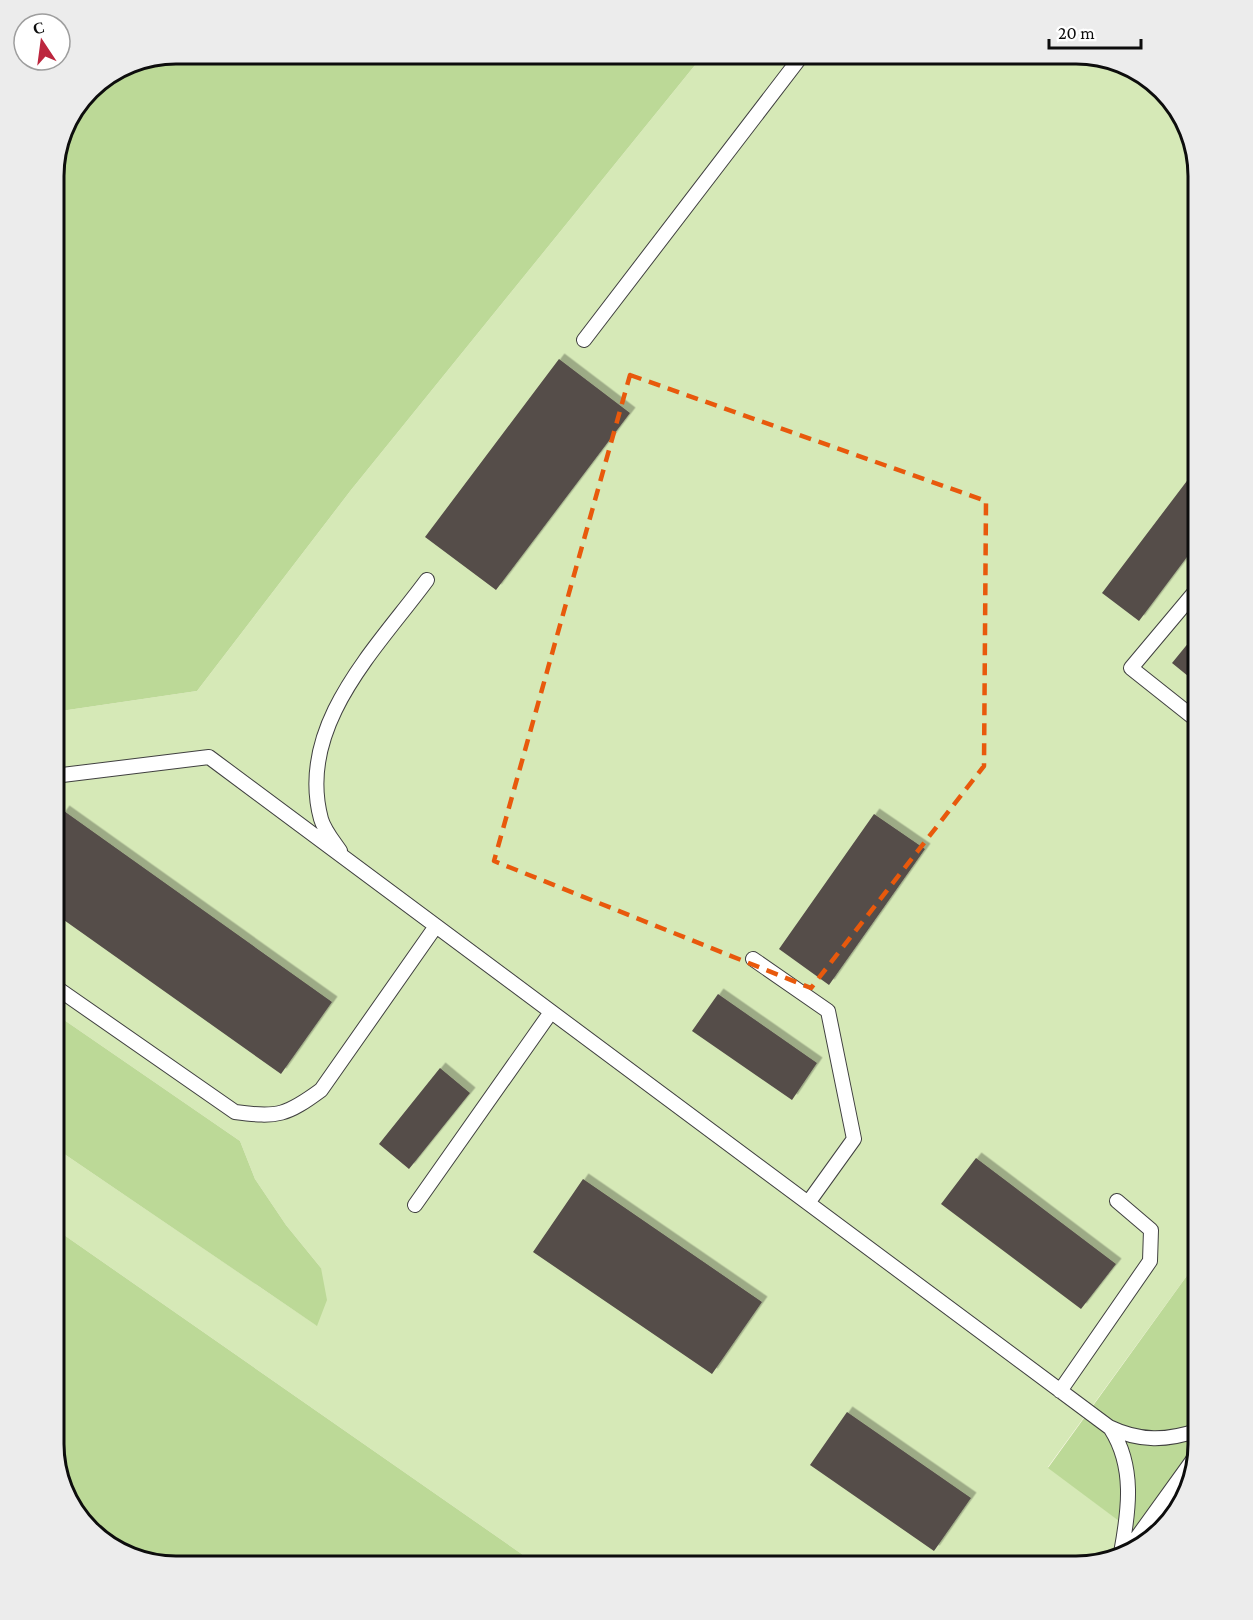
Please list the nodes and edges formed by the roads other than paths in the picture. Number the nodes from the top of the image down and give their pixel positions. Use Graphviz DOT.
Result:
graph roads {
  1 [pos="795,65"];
  2 [pos="584,340"];
  3 [pos="427,580"];
  4 [pos="1189,599"];
  5 [pos="1189,714"];
  6 [pos="65,775"];
  7 [pos="344,858"];
  8 [pos="436,926"];
  9 [pos="753,959"];
  10 [pos="64,993"];
  11 [pos="552,1012"];
  12 [pos="1117,1201"];
  13 [pos="808,1203"];
  14 [pos="414,1204"];
  15 [pos="1060,1391"];
  16 [pos="1109,1427"];
  17 [pos="1189,1434"];
  18 [pos="1185,1472"];
  19 [pos="1137,1538"];
  20 [pos="1122,1546"];
  1 -- 2 [label="lane"];
  3 -- 7 [label="lane"];
  4 -- 5 [label="lane"];
  6 -- 7 [label="lane"];
  7 -- 8 [label="lane"];
  8 -- 10 [label="lane"];
  8 -- 11 [label="lane"];
  9 -- 13 [label="lane"];
  11 -- 13 [label="lane"];
  11 -- 14 [label="lane"];
  12 -- 15 [label="lane"];
  13 -- 15 [label="lane"];
  15 -- 16 [label="lane"];
  16 -- 17 [label="lane"];
  16 -- 20 [label="lane"];
  18 -- 19 [label="lane"];
}
